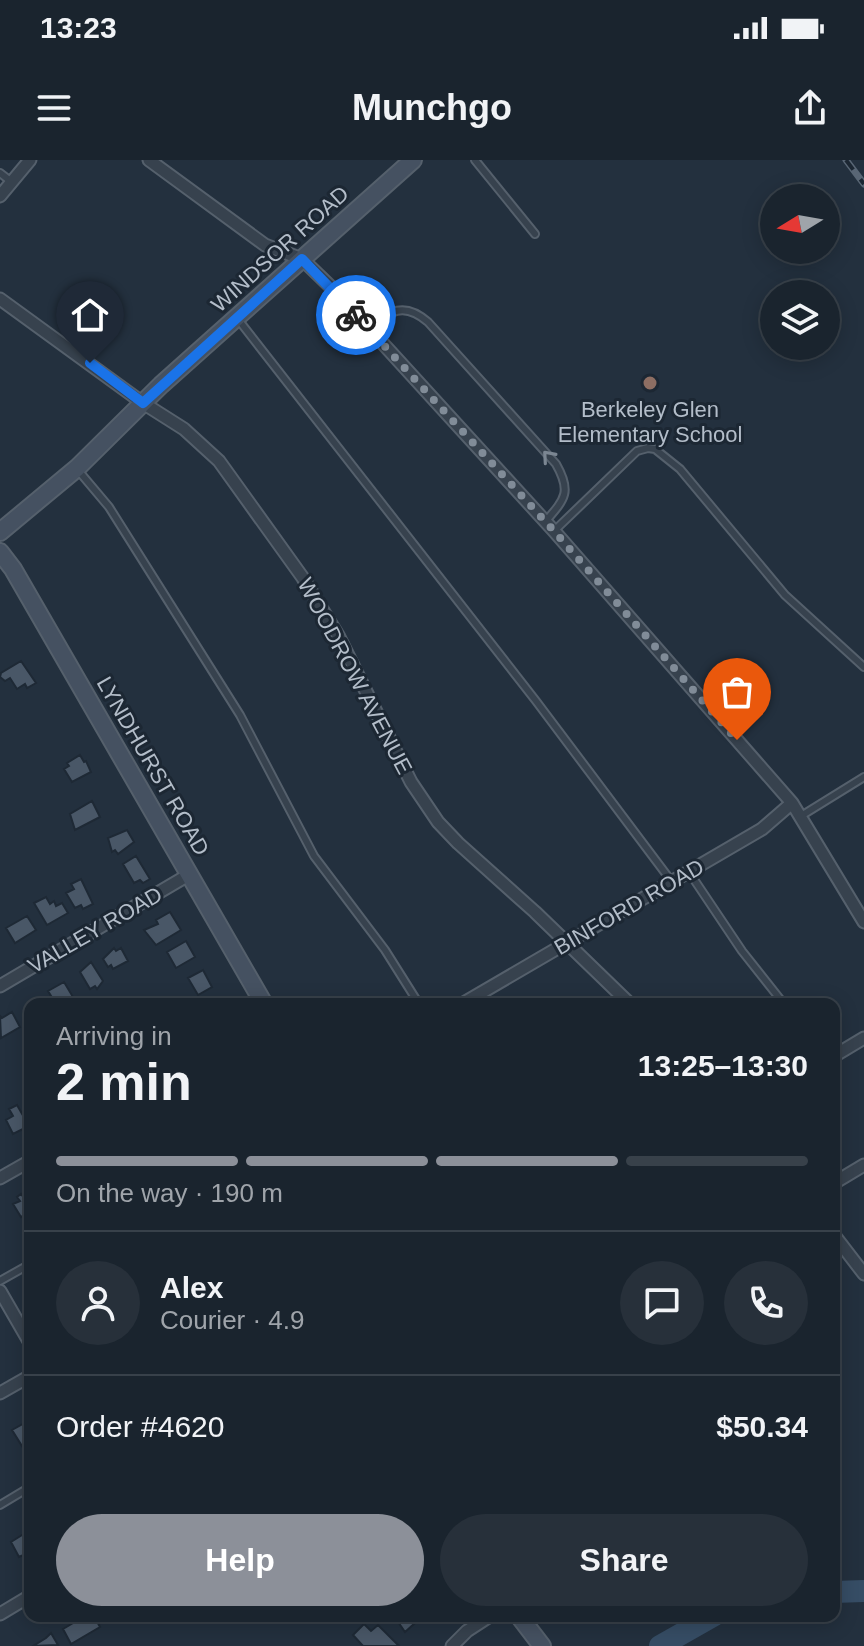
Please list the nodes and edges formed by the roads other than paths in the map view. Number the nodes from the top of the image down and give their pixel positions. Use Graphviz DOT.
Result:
graph roads {
  1 [pos="30,160"];
  2 [pos="149,160"];
  3 [pos="413,160"];
  4 [pos="475,160"];
  5 [pos="0,173"];
  6 [pos="13,183"];
  7 [pos="0,196"];
  8 [pos="535,234"];
  9 [pos="302,259"];
  10 [pos="0,299"];
  11 [pos="237,317"];
  12 [pos="368,328"];
  13 [pos="143,403"];
  14 [pos="77,468"];
  15 [pos="550,527"];
  16 [pos="0,532"];
  17 [pos="0,552"];
  18 [pos="864,667"];
  19 [pos="864,777"];
  20 [pos="792,803"];
  21 [pos="801,816"];
  22 [pos="689,872"];
  23 [pos="190,874"];
  24 [pos="672,882"];
  25 [pos="864,922"];
  26 [pos="568,943"];
  27 [pos="0,986"];
  28 [pos="261,998"];
  29 [pos="415,998"];
  30 [pos="472,998"];
  31 [pos="624,998"];
  32 [pos="779,998"];
  33 [pos="864,1038"];
  34 [pos="840,1052"];
  35 [pos="24,1164"];
  36 [pos="864,1165"];
  37 [pos="0,1178"];
  38 [pos="840,1179"];
  39 [pos="840,1243"];
  40 [pos="24,1267"];
  41 [pos="864,1274"];
  42 [pos="0,1281"];
  43 [pos="0,1291"];
  44 [pos="24,1333"];
  45 [pos="24,1379"];
  46 [pos="0,1393"];
  47 [pos="24,1491"];
  48 [pos="0,1505"];
  49 [pos="24,1600"];
  50 [pos="0,1614"];
  51 [pos="481,1622"];
  52 [pos="523,1622"];
  53 [pos="538,1642"];
  54 [pos="452,1646"];
  1 -- 6 [label="street"];
  2 -- 9 [label="street"];
  3 -- 9 [label="street, WINDSOR ROAD"];
  4 -- 8 [label="lane"];
  5 -- 6 [label="lane"];
  6 -- 7 [label="street"];
  9 -- 11 [label="street, WINDSOR ROAD"];
  9 -- 12 [label="street"];
  10 -- 13 [label="street, WOODROW AVENUE"];
  11 -- 13 [label="street, WINDSOR ROAD"];
  11 -- 24 [label="lane"];
  12 -- 15 [label="street"];
  15 -- 12 [label="lane, one-way"];
  13 -- 14 [label="street, WINDSOR ROAD"];
  13 -- 26 [label="street, WOODROW AVENUE"];
  14 -- 16 [label="street, WINDSOR ROAD"];
  14 -- 29 [label="lane"];
  15 -- 18 [label="lane"];
  15 -- 20 [label="street"];
  17 -- 23 [label="street, LYNDHURST ROAD"];
  19 -- 21 [label="lane"];
  20 -- 21 [label="street"];
  20 -- 22 [label="street, BINFORD ROAD"];
  21 -- 25 [label="street"];
  22 -- 24 [label="street, BINFORD ROAD"];
  22 -- 32 [label="lane"];
  23 -- 27 [label="street, VALLEY ROAD"];
  23 -- 28 [label="street, LYNDHURST ROAD"];
  24 -- 26 [label="street, BINFORD ROAD"];
  26 -- 30 [label="street, BINFORD ROAD"];
  26 -- 31 [label="street, WOODROW AVENUE"];
  33 -- 34 [label="street"];
  35 -- 37 [label="street"];
  36 -- 38 [label="street"];
  39 -- 41 [label="street"];
  40 -- 42 [label="lane"];
  43 -- 44 [label="street"];
  45 -- 46 [label="street"];
  47 -- 48 [label="lane"];
  49 -- 50 [label="street"];
  51 -- 54 [label="street"];
  52 -- 53 [label="street"];
}
